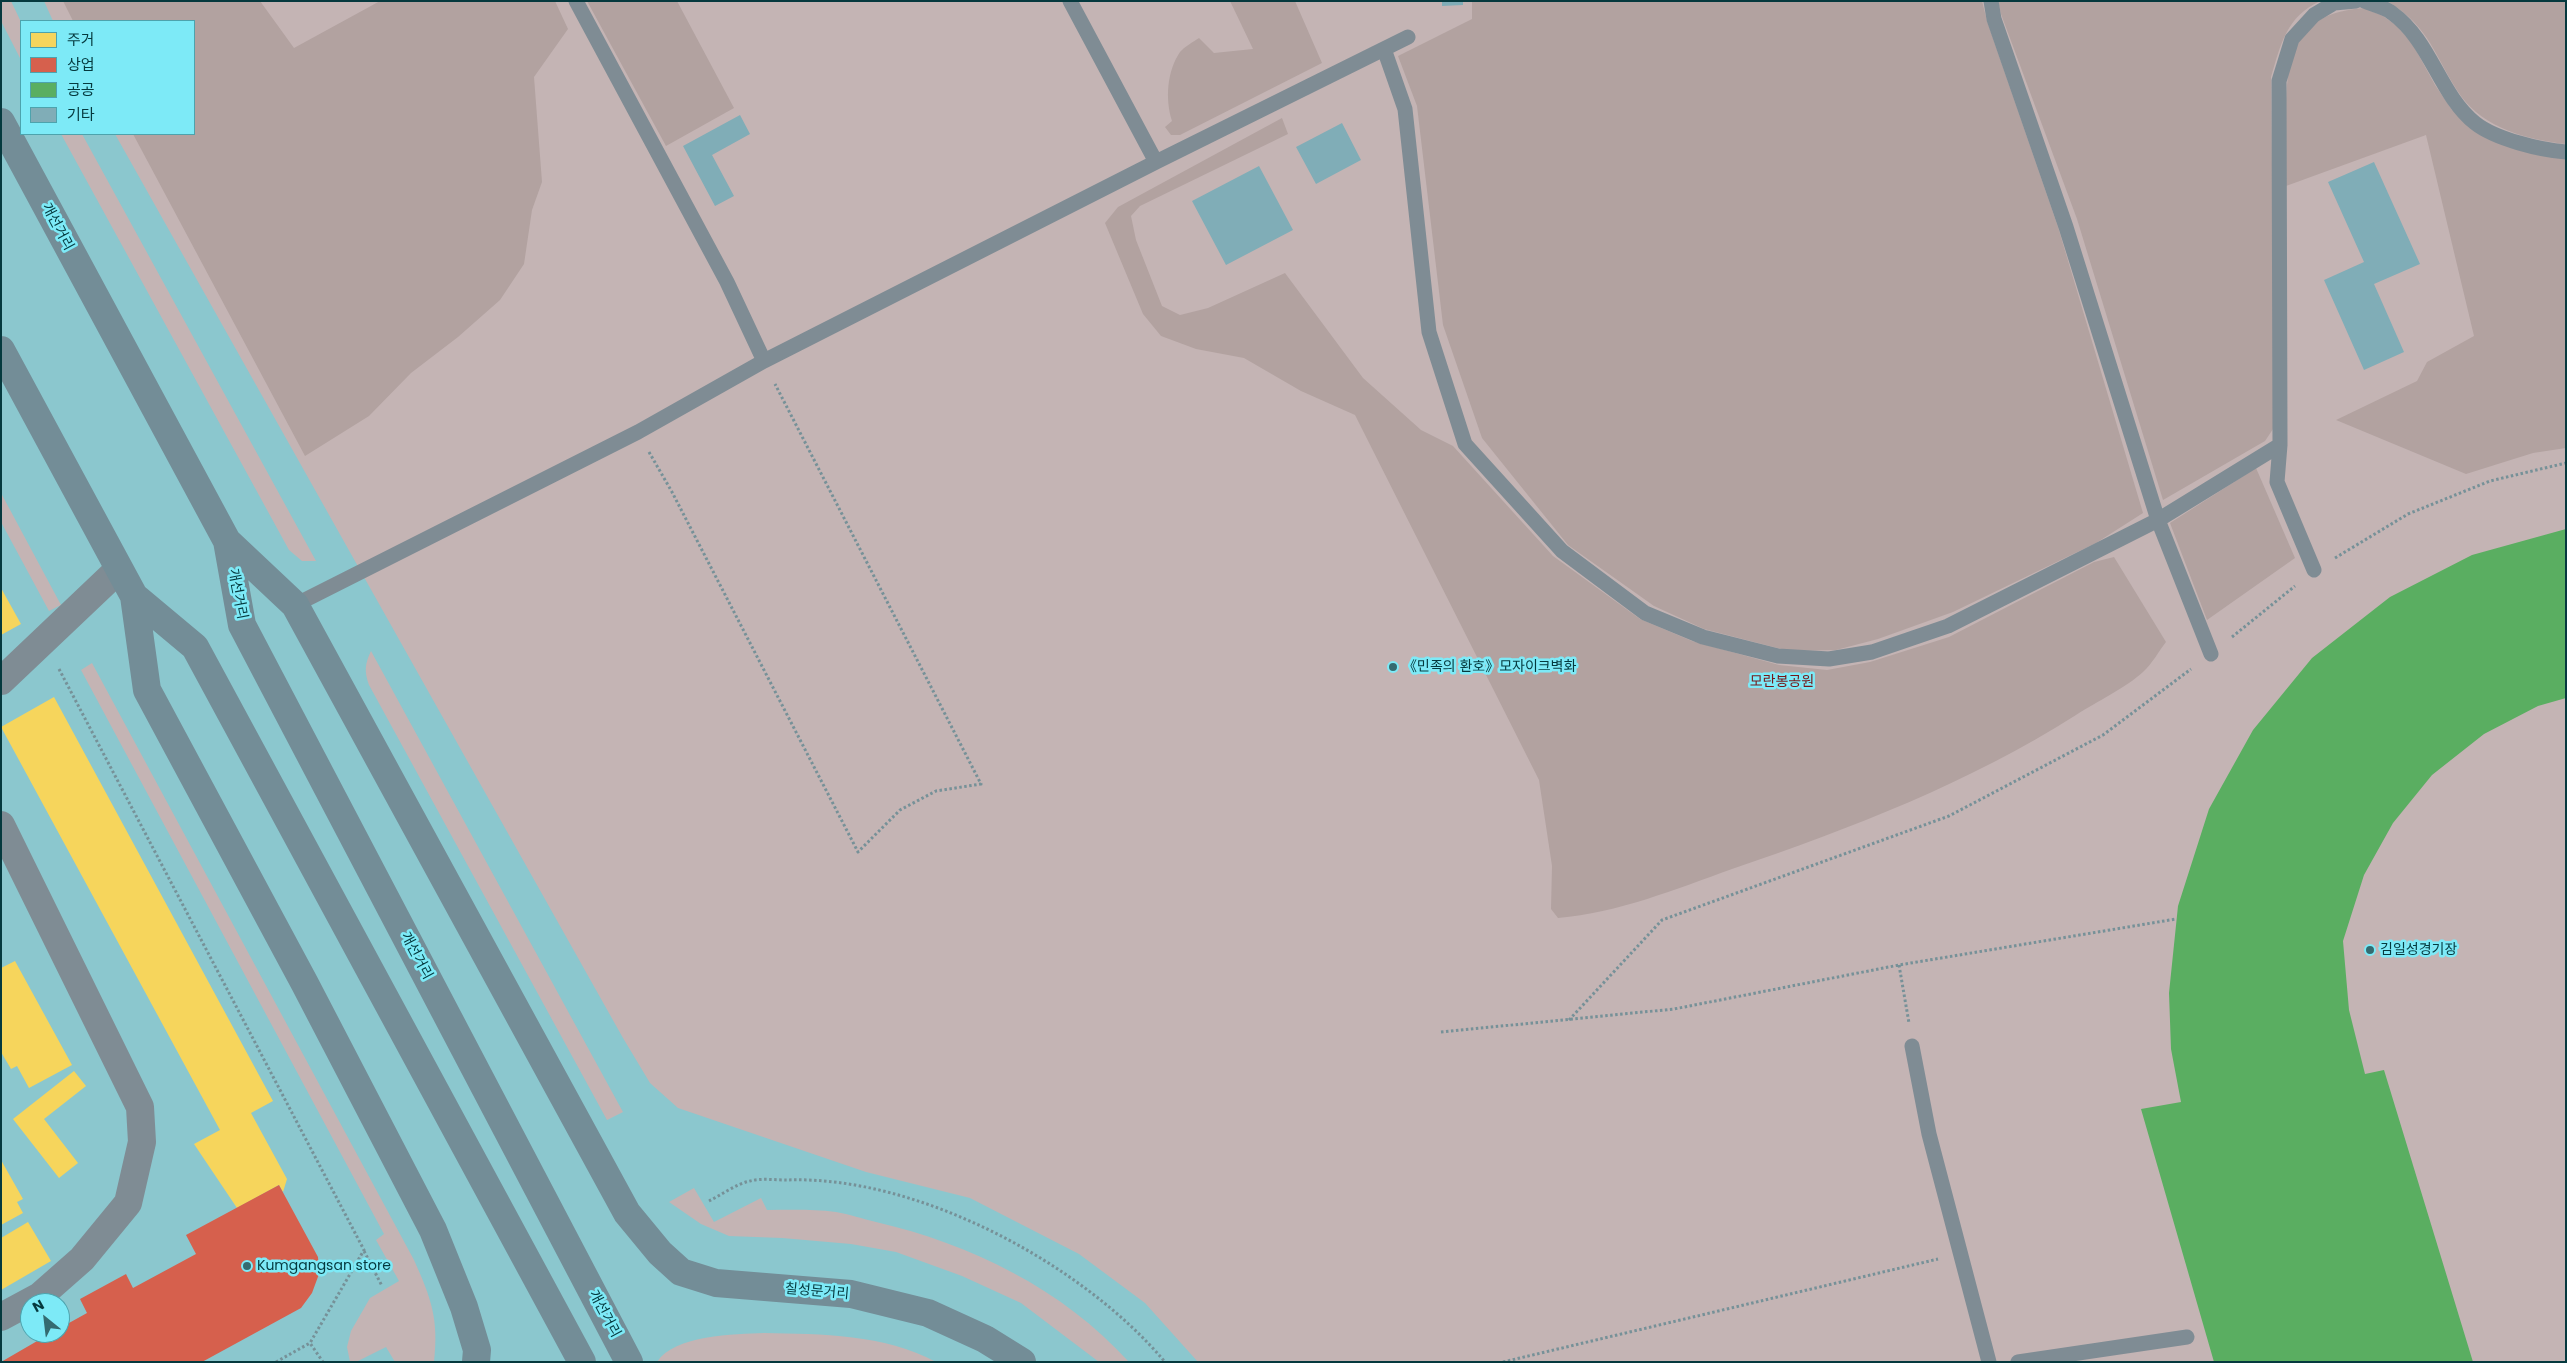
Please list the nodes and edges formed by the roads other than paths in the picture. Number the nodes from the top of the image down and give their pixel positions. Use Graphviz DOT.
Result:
graph roads {
  1 [pos="576,1"];
  2 [pos="1070,1"];
  3 [pos="1991,1"];
  4 [pos="2356,1"];
  5 [pos="2364,1"];
  6 [pos="1408,37"];
  7 [pos="1384,49"];
  8 [pos="1,122"];
  9 [pos="2566,152"];
  10 [pos="1156,162"];
  11 [pos="1,350"];
  12 [pos="764,361"];
  13 [pos="2280,445"];
  14 [pos="2158,520"];
  15 [pos="227,541"];
  16 [pos="118,570"];
  17 [pos="2314,570"];
  18 [pos="134,596"];
  19 [pos="295,605"];
  20 [pos="2210,654"];
  21 [pos="1,681"];
  22 [pos="1,825"];
  23 [pos="1912,1046"];
  24 [pos="627,1213"];
  25 [pos="1,1317"];
  26 [pos="2187,1337"];
  27 [pos="476,1362"];
  28 [pos="582,1362"];
  29 [pos="629,1362"];
  30 [pos="1022,1362"];
  31 [pos="1989,1362"];
  32 [pos="2018,1362"];
  1 -- 12 [label="lane"];
  2 -- 10 [label="lane"];
  3 -- 14 [label="lane"];
  4 -- 13 [label="lane"];
  5 -- 9 [label="lane"];
  6 -- 7 [label="lane"];
  7 -- 10 [label="lane"];
  7 -- 14 [label="lane"];
  8 -- 15 [label="main road, 개선거리"];
  10 -- 12 [label="lane"];
  11 -- 16 [label="main road"];
  12 -- 19 [label="lane"];
  13 -- 14 [label="lane"];
  13 -- 17 [label="lane"];
  14 -- 20 [label="lane"];
  15 -- 19 [label="main road, 개선거리"];
  15 -- 29 [label="main road, 개선거리"];
  16 -- 18 [label="main road"];
  16 -- 21 [label="street"];
  18 -- 27 [label="main road"];
  18 -- 28 [label="main road"];
  19 -- 24 [label="main road, 개선거리"];
  22 -- 25 [label="street"];
  23 -- 31 [label="lane"];
  24 -- 30 [label="main road, 칠성문거리"];
  26 -- 32 [label="lane"];
}
